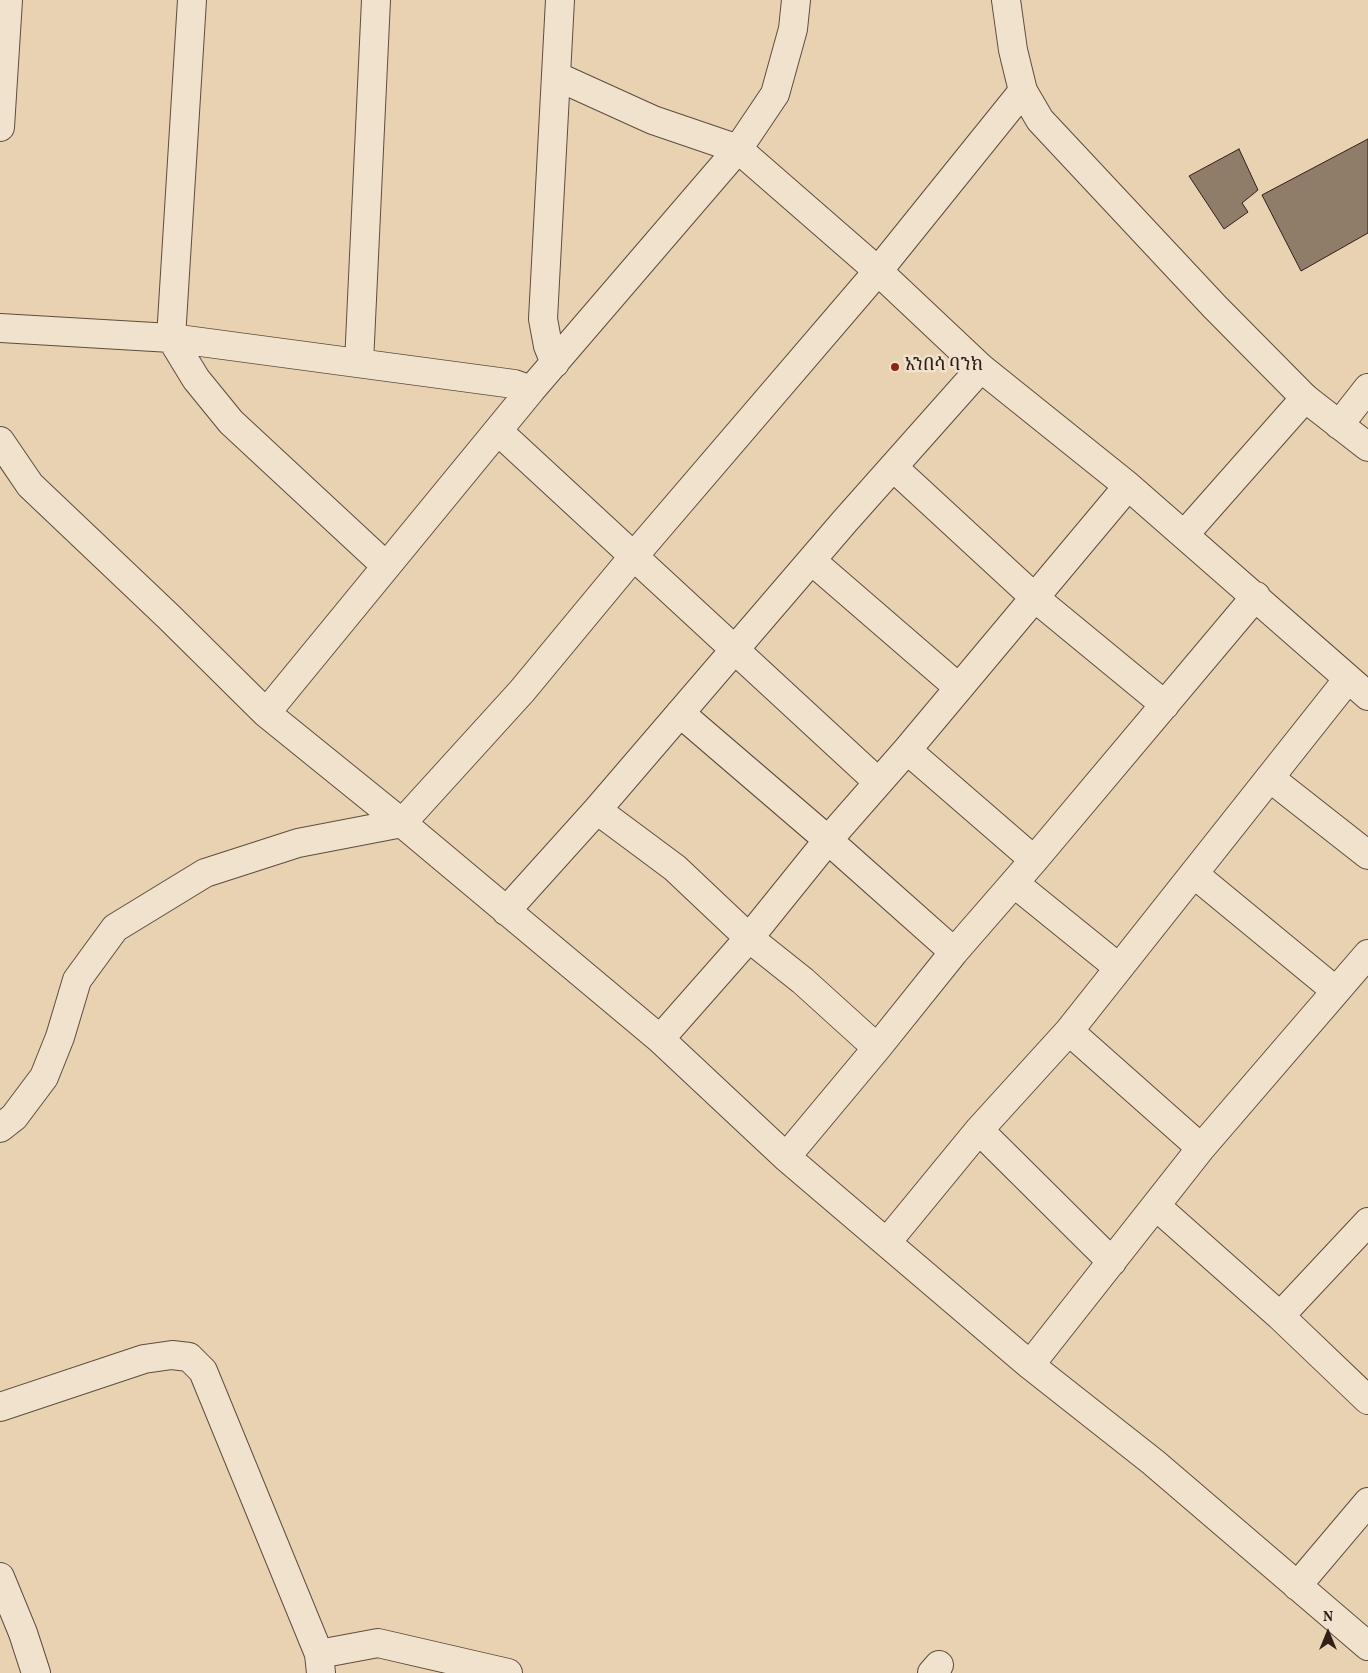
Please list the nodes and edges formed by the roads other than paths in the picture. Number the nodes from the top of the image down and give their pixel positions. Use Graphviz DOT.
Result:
graph roads {
  1 [pos="8,0"];
  2 [pos="192,0"];
  3 [pos="376,0"];
  4 [pos="560,0"];
  5 [pos="796,0"];
  6 [pos="1006,0"];
  7 [pos="556,76"];
  8 [pos="1023,91"];
  9 [pos="0,127"];
  10 [pos="738,149"];
  11 [pos="878,271"];
  12 [pos="0,328"];
  13 [pos="171,338"];
  14 [pos="359,363"];
  15 [pos="555,363"];
  16 [pos="981,368"];
  17 [pos="1368,388"];
  18 [pos="531,390"];
  19 [pos="1305,398"];
  20 [pos="1339,425"];
  21 [pos="498,431"];
  22 [pos="0,441"];
  23 [pos="1368,447"];
  24 [pos="893,467"];
  25 [pos="1128,486"];
  26 [pos="1184,535"];
  27 [pos="633,557"];
  28 [pos="812,560"];
  29 [pos="386,566"];
  30 [pos="1256,596"];
  31 [pos="1035,598"];
  32 [pos="735,650"];
  33 [pos="1358,687"];
  34 [pos="958,688"];
  35 [pos="1165,704"];
  36 [pos="266,713"];
  37 [pos="680,713"];
  38 [pos="908,750"];
  39 [pos="1270,778"];
  40 [pos="878,782"];
  41 [pos="597,810"];
  42 [pos="402,823"];
  43 [pos="828,840"];
  44 [pos="1368,854"];
  45 [pos="1034,860"];
  46 [pos="1194,874"];
  47 [pos="1014,883"];
  48 [pos="506,911"];
  49 [pos="749,938"];
  50 [pos="954,952"];
  51 [pos="1368,954"];
  52 [pos="1119,968"];
  53 [pos="1336,991"];
  54 [pos="1069,1031"];
  55 [pos="660,1039"];
  56 [pos="878,1048"];
  57 [pos="0,1128"];
  58 [pos="978,1130"];
  59 [pos="1201,1148"];
  60 [pos="786,1157"];
  61 [pos="1156,1206"];
  62 [pos="1368,1222"];
  63 [pos="888,1242"];
  64 [pos="1112,1262"];
  65 [pos="1280,1316"];
  66 [pos="1030,1364"];
  67 [pos="1368,1400"];
  68 [pos="0,1407"];
  69 [pos="1368,1502"];
  70 [pos="0,1577"];
  71 [pos="1297,1586"];
  72 [pos="11,1635"];
  73 [pos="1368,1646"];
  74 [pos="320,1664"];
  75 [pos="437,1664"];
  76 [pos="36,1673"];
  77 [pos="508,1673"];
  1 -- 9 [label="street"];
  2 -- 13 [label="street"];
  3 -- 14 [label="street"];
  4 -- 7 [label="street"];
  5 -- 10 [label="street"];
  6 -- 8 [label="street"];
  7 -- 10 [label="street"];
  7 -- 15 [label="street"];
  8 -- 11 [label="street"];
  8 -- 19 [label="street"];
  10 -- 11 [label="street"];
  10 -- 15 [label="street"];
  11 -- 16 [label="street"];
  11 -- 27 [label="street"];
  12 -- 13 [label="street"];
  13 -- 14 [label="street"];
  13 -- 29 [label="street"];
  14 -- 18 [label="street"];
  15 -- 18 [label="street"];
  16 -- 24 [label="street"];
  16 -- 25 [label="street"];
  17 -- 20 [label="street"];
  18 -- 21 [label="street"];
  19 -- 20 [label="street"];
  19 -- 26 [label="street"];
  20 -- 23 [label="street"];
  21 -- 27 [label="street"];
  21 -- 29 [label="street"];
  22 -- 36 [label="street"];
  24 -- 28 [label="street"];
  24 -- 31 [label="street"];
  25 -- 26 [label="street"];
  25 -- 31 [label="street"];
  26 -- 30 [label="street"];
  27 -- 32 [label="street"];
  27 -- 42 [label="street"];
  28 -- 32 [label="street"];
  28 -- 34 [label="street"];
  29 -- 36 [label="street"];
  30 -- 33 [label="street"];
  30 -- 35 [label="street"];
  31 -- 34 [label="street"];
  31 -- 35 [label="street"];
  32 -- 37 [label="street"];
  32 -- 40 [label="street"];
  33 -- 39 [label="street"];
  34 -- 38 [label="street"];
  35 -- 45 [label="street"];
  36 -- 42 [label="street"];
  37 -- 41 [label="street"];
  37 -- 43 [label="street"];
  38 -- 40 [label="street"];
  38 -- 45 [label="street"];
  39 -- 44 [label="street"];
  39 -- 46 [label="street"];
  40 -- 43 [label="street"];
  41 -- 48 [label="street"];
  41 -- 49 [label="street"];
  42 -- 48 [label="street"];
  42 -- 57 [label="street"];
  43 -- 49 [label="street"];
  43 -- 50 [label="street"];
  45 -- 47 [label="street"];
  46 -- 52 [label="street"];
  46 -- 53 [label="street"];
  47 -- 50 [label="street"];
  47 -- 52 [label="street"];
  48 -- 55 [label="street"];
  49 -- 55 [label="street"];
  49 -- 56 [label="street"];
  50 -- 56 [label="street"];
  51 -- 53 [label="street"];
  52 -- 54 [label="street"];
  53 -- 59 [label="street"];
  54 -- 58 [label="street"];
  54 -- 59 [label="street"];
  55 -- 60 [label="street"];
  56 -- 60 [label="street"];
  58 -- 63 [label="street"];
  58 -- 64 [label="street"];
  59 -- 61 [label="street"];
  60 -- 63 [label="street"];
  61 -- 64 [label="street"];
  61 -- 65 [label="street"];
  62 -- 65 [label="street"];
  63 -- 66 [label="street"];
  64 -- 66 [label="street"];
  65 -- 67 [label="street"];
  66 -- 71 [label="street"];
  68 -- 74 [label="street"];
  69 -- 71 [label="street"];
  70 -- 72 [label="street"];
  71 -- 73 [label="street"];
  72 -- 76 [label="street"];
  74 -- 75 [label="street"];
  75 -- 77 [label="street"];
}
